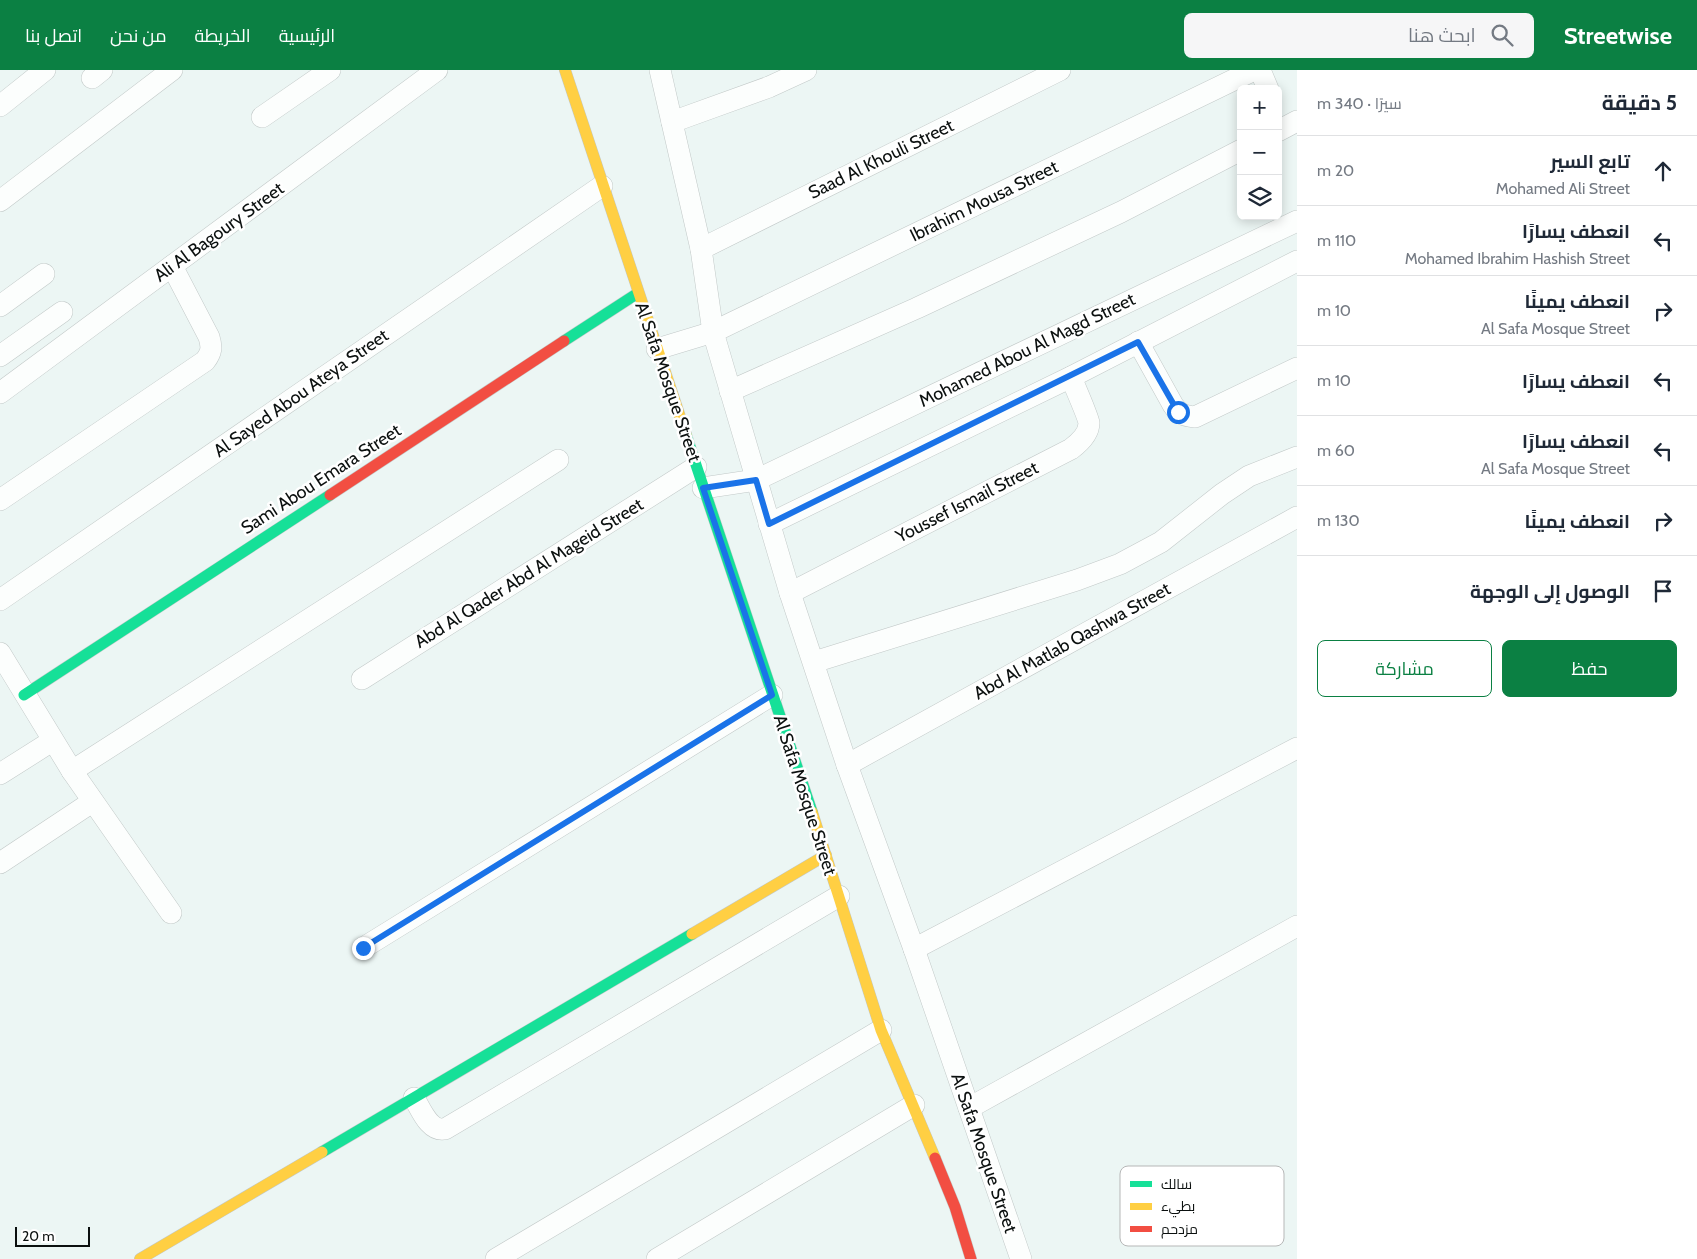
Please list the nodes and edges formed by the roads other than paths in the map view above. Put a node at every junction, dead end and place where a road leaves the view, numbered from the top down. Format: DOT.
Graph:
graph roads {
  1 [pos="45,70"];
  2 [pos="172,70"];
  3 [pos="330,70"];
  4 [pos="437,70"];
  5 [pos="565,70"];
  6 [pos="660,70"];
  7 [pos="806,70"];
  8 [pos="1060,70"];
  9 [pos="1254,70"];
  10 [pos="1260,70"];
  11 [pos="1266,85"];
  12 [pos="0,106"];
  13 [pos="262,117"];
  14 [pos="672,122"];
  15 [pos="1237,152"];
  16 [pos="602,186"];
  17 [pos="0,201"];
  18 [pos="1297,221"];
  19 [pos="701,249"];
  20 [pos="1297,261"];
  21 [pos="172,266"];
  22 [pos="44,274"];
  23 [pos="638,293"];
  24 [pos="0,306"];
  25 [pos="62,312"];
  26 [pos="714,332"];
  27 [pos="1138,342"];
  28 [pos="657,349"];
  29 [pos="0,356"];
  30 [pos="1297,368"];
  31 [pos="1071,377"];
  32 [pos="730,391"];
  33 [pos="0,393"];
  34 [pos="1297,457"];
  35 [pos="558,460"];
  36 [pos="696,467"];
  37 [pos="756,480"];
  38 [pos="703,488"];
  39 [pos="0,500"];
  40 [pos="1297,517"];
  41 [pos="769,524"];
  42 [pos="790,593"];
  43 [pos="0,600"];
  44 [pos="0,653"];
  45 [pos="814,662"];
  46 [pos="362,679"];
  47 [pos="24,695"];
  48 [pos="772,695"];
  49 [pos="52,741"];
  50 [pos="1297,748"];
  51 [pos="847,765"];
  52 [pos="72,771"];
  53 [pos="0,774"];
  54 [pos="92,802"];
  55 [pos="826,855"];
  56 [pos="0,863"];
  57 [pos="839,896"];
  58 [pos="171,913"];
  59 [pos="1297,926"];
  60 [pos="363,948"];
  61 [pos="914,949"];
  62 [pos="881,1030"];
  63 [pos="414,1098"];
  64 [pos="914,1105"];
  65 [pos="969,1108"];
  66 [pos="140,1259"];
  67 [pos="496,1259"];
  68 [pos="657,1259"];
  69 [pos="971,1259"];
  70 [pos="1021,1259"];
  1 -- 12 [label="street"];
  2 -- 17 [label="street"];
  3 -- 13 [label="street"];
  4 -- 21 [label="street, Ali Al Bagoury Street"];
  5 -- 16 [label="street, Al Safa Mosque Street"];
  6 -- 14 [label="street, Al Safa Mosque Street"];
  7 -- 14 [label="street"];
  8 -- 19 [label="street, Saad Al Khouli Street"];
  9 -- 26 [label="street, Ibrahim Mousa Street"];
  10 -- 11 [label="street"];
  14 -- 19 [label="street, Al Safa Mosque Street"];
  15 -- 32 [label="street"];
  16 -- 23 [label="street, Al Safa Mosque Street"];
  16 -- 43 [label="street, Al Sayed Abou Ateya Street"];
  18 -- 37 [label="street, Mohamed Abou Al Magd Street"];
  19 -- 26 [label="street, Al Safa Mosque Street"];
  20 -- 27 [label="street"];
  21 -- 33 [label="street, Ali Al Bagoury Street"];
  21 -- 39 [label="street"];
  22 -- 24 [label="street"];
  23 -- 28 [label="street, Al Safa Mosque Street"];
  23 -- 47 [label="street, Sami Abou Emara Street"];
  25 -- 29 [label="street"];
  26 -- 28 [label="street, Ibrahim Mousa Street"];
  26 -- 32 [label="street, Al Safa Mosque Street"];
  27 -- 30 [label="street"];
  27 -- 31 [label="street"];
  28 -- 36 [label="street, Al Safa Mosque Street"];
  31 -- 41 [label="street"];
  31 -- 42 [label="street, Youssef Ismail Street"];
  32 -- 37 [label="street, Al Safa Mosque Street"];
  34 -- 45 [label="street"];
  35 -- 52 [label="street"];
  36 -- 38 [label="street, Al Safa Mosque Street"];
  36 -- 46 [label="street, Abd Al Qader Abd Al Mageid Street"];
  37 -- 38 [label="street, Mohamed Abou Al Magd Street"];
  37 -- 41 [label="street, Al Safa Mosque Street"];
  38 -- 48 [label="street, Al Safa Mosque Street"];
  40 -- 51 [label="street, Abd Al Matlab Qashwa Street"];
  41 -- 42 [label="street, Al Safa Mosque Street"];
  42 -- 45 [label="street, Al Safa Mosque Street"];
  44 -- 47 [label="street"];
  45 -- 51 [label="street, Al Safa Mosque Street"];
  47 -- 49 [label="street"];
  48 -- 55 [label="street, Al Safa Mosque Street"];
  48 -- 60 [label="street"];
  49 -- 52 [label="street"];
  49 -- 53 [label="street"];
  50 -- 61 [label="street"];
  51 -- 61 [label="street, Al Safa Mosque Street"];
  52 -- 54 [label="street"];
  54 -- 56 [label="street"];
  54 -- 58 [label="street"];
  55 -- 57 [label="street, Al Safa Mosque Street"];
  55 -- 63 [label="street"];
  57 -- 62 [label="street, Al Safa Mosque Street"];
  57 -- 63 [label="street"];
  59 -- 65 [label="street"];
  61 -- 65 [label="street, Al Safa Mosque Street"];
  62 -- 64 [label="street, Al Safa Mosque Street"];
  62 -- 67 [label="street"];
  63 -- 66 [label="street"];
  64 -- 68 [label="street"];
  64 -- 69 [label="street, Al Safa Mosque Street"];
  65 -- 70 [label="street, Al Safa Mosque Street"];
}
